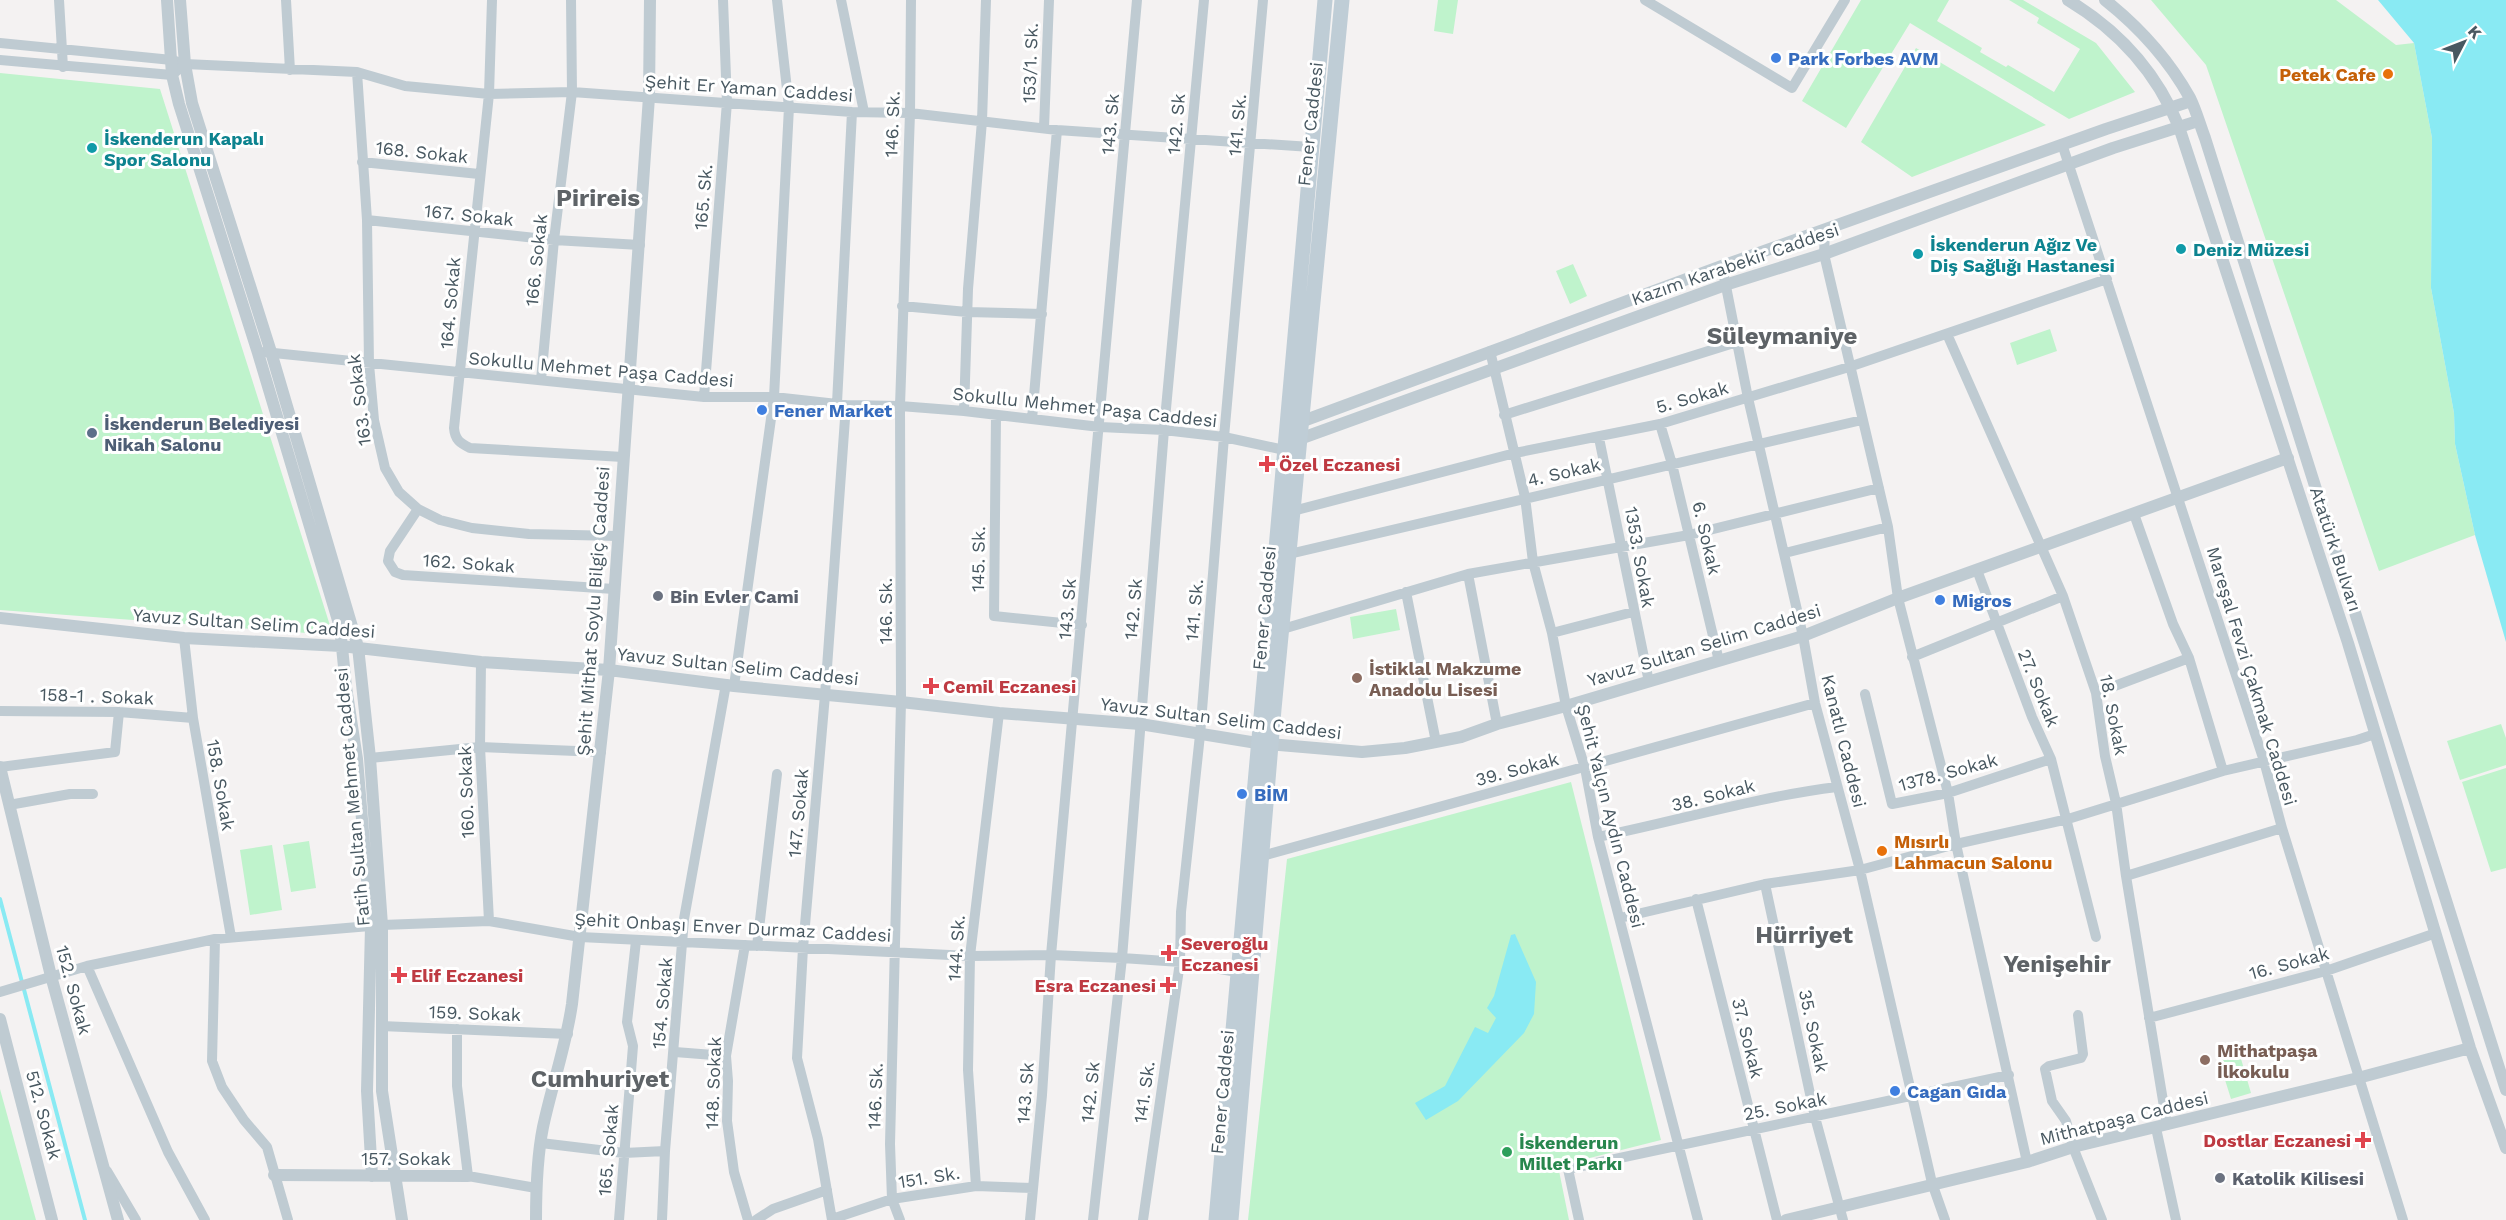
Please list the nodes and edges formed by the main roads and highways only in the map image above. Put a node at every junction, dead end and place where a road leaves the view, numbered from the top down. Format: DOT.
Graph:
graph roads {
  1 [pos="1325,0"];
  2 [pos="1342,0"];
  3 [pos="1291,443"];
  4 [pos="1285,513"];
  5 [pos="1264,744"];
  6 [pos="1216,1220"];
  7 [pos="1231,1220"];
  1 -- 3 [label="main road, Fener Caddesi"];
  2 -- 3 [label="main road, Fener Caddesi"];
  3 -- 4 [label="main road, Fener Caddesi"];
  4 -- 5 [label="main road, Fener Caddesi"];
  4 -- 5 [label="main road, Fener Caddesi"];
  5 -- 6 [label="main road, Fener Caddesi"];
  5 -- 7 [label="main road, Fener Caddesi"];
}
